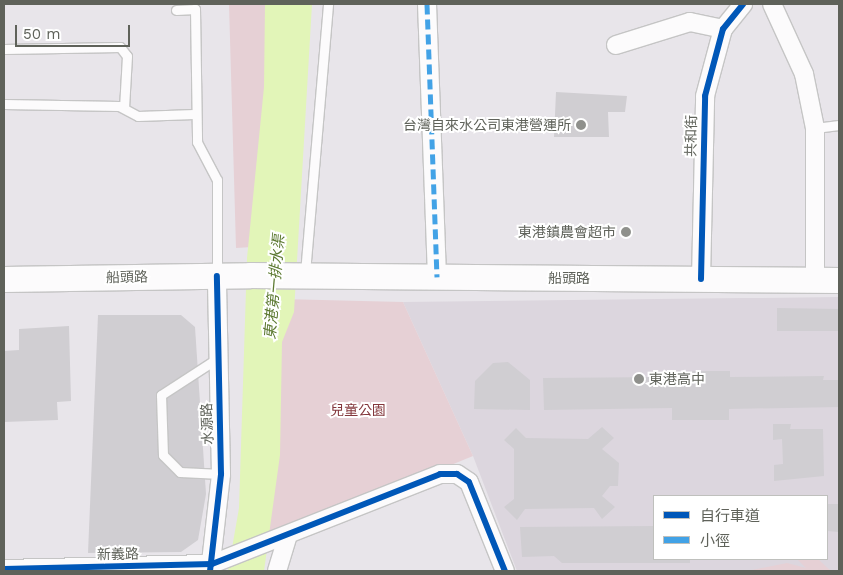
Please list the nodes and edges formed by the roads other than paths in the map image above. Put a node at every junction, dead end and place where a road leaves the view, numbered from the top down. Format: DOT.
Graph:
graph roads {
  1 [pos="328,4"];
  2 [pos="427,4"];
  3 [pos="743,4"];
  4 [pos="772,4"];
  5 [pos="176,10"];
  6 [pos="724,29"];
  7 [pos="616,46"];
  8 [pos="4,49"];
  9 [pos="4,104"];
  10 [pos="124,108"];
  11 [pos="194,114"];
  12 [pos="839,125"];
  13 [pos="815,128"];
  14 [pos="217,276"];
  15 [pos="314,276"];
  16 [pos="437,277"];
  17 [pos="4,279"];
  18 [pos="701,279"];
  19 [pos="827,280"];
  20 [pos="218,358"];
  21 [pos="221,474"];
  22 [pos="280,541"];
  23 [pos="211,568"];
  24 [pos="4,569"];
  25 [pos="277,571"];
  26 [pos="505,571"];
  1 -- 15 [label="lane"];
  2 -- 16 [label="street"];
  3 -- 6 [label="street, 共和街"];
  4 -- 13 [label="street"];
  5 -- 11 [label="lane"];
  6 -- 7 [label="street"];
  6 -- 18 [label="street, 共和街"];
  8 -- 10 [label="lane"];
  9 -- 10 [label="lane"];
  10 -- 11 [label="lane"];
  11 -- 14 [label="lane"];
  12 -- 13 [label="lane"];
  13 -- 19 [label="street"];
  14 -- 15 [label="main road, 船頭路"];
  14 -- 17 [label="main road, 船頭路"];
  14 -- 20 [label="street, 水源路"];
  15 -- 16 [label="main road, 船頭路"];
  16 -- 18 [label="main road, 船頭路"];
  18 -- 19 [label="main road, 船頭路"];
  20 -- 21 [label="street, 水源路"];
  20 -- 21 [label="lane"];
  21 -- 23 [label="street, 水源路"];
  22 -- 23 [label="street, 新義路"];
  22 -- 25 [label="street"];
  22 -- 26 [label="street"];
  23 -- 24 [label="street, 新義路"];
}
